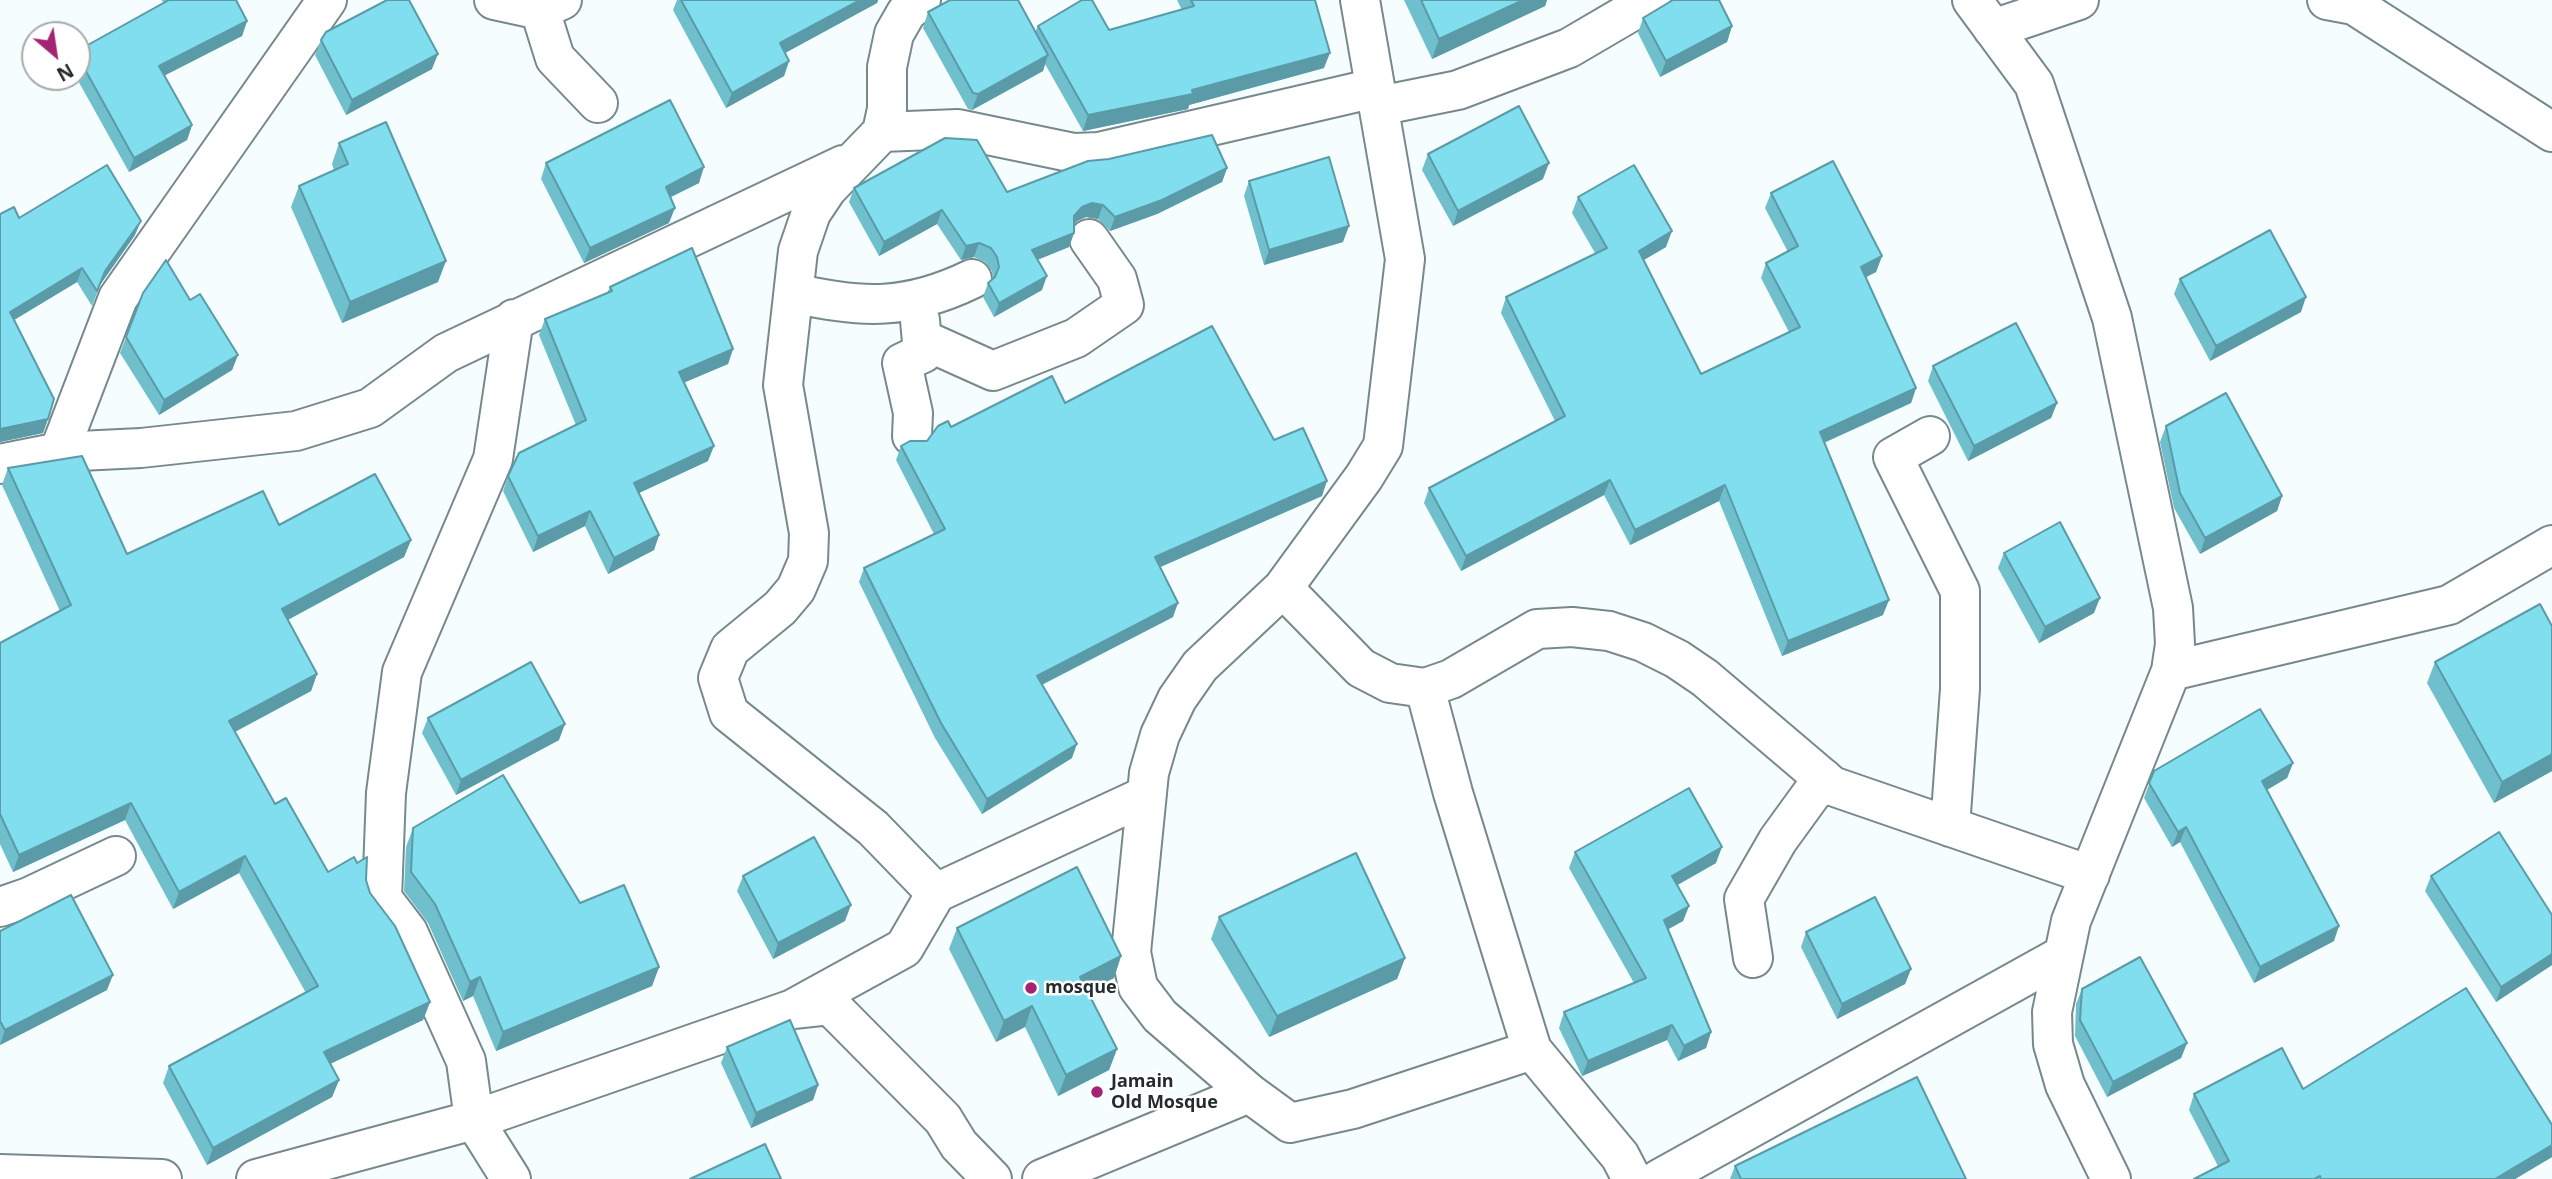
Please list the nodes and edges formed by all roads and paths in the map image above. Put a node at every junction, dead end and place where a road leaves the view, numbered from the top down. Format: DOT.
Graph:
graph roads {
  1 [pos="327,0"];
  2 [pos="494,0"];
  3 [pos="920,0"];
  4 [pos="1360,0"];
  5 [pos="1651,0"];
  6 [pos="2078,0"];
  7 [pos="2327,0"];
  8 [pos="552,5"];
  9 [pos="1982,14"];
  10 [pos="1377,97"];
  11 [pos="598,103"];
  12 [pos="2552,132"];
  13 [pos="871,144"];
  14 [pos="1089,239"];
  15 [pos="972,279"];
  16 [pos="794,293"];
  17 [pos="915,300"];
  18 [pos="514,319"];
  19 [pos="924,340"];
  20 [pos="912,436"];
  21 [pos="1930,436"];
  22 [pos="59,452"];
  23 [pos="0,464"];
  24 [pos="2552,545"];
  25 [pos="1283,588"];
  26 [pos="2171,671"];
  27 [pos="1425,688"];
  28 [pos="1823,779"];
  29 [pos="1145,796"];
  30 [pos="1950,827"];
  31 [pos="116,856"];
  32 [pos="2090,876"];
  33 [pos="936,893"];
  34 [pos="0,906"];
  35 [pos="2063,955"];
  36 [pos="1753,958"];
  37 [pos="793,1009"];
  38 [pos="1532,1050"];
  39 [pos="1249,1093"];
  40 [pos="474,1120"];
  41 [pos="0,1174"];
  42 [pos="162,1179"];
  43 [pos="256,1179"];
  44 [pos="511,1179"];
  45 [pos="992,1179"];
  46 [pos="1042,1179"];
  47 [pos="1632,1179"];
  48 [pos="1659,1179"];
  49 [pos="2111,1179"];
  1 -- 22 [label="street"];
  2 -- 8 [label="street"];
  3 -- 13 [label="street"];
  4 -- 10 [label="street"];
  5 -- 10 [label="street"];
  6 -- 9 [label="street"];
  7 -- 12 [label="street"];
  8 -- 11 [label="street"];
  9 -- 26 [label="street"];
  10 -- 13 [label="street"];
  10 -- 25 [label="street"];
  13 -- 16 [label="street"];
  13 -- 18 [label="street"];
  14 -- 19 [label="street"];
  15 -- 17 [label="street"];
  16 -- 17 [label="street"];
  16 -- 33 [label="street"];
  17 -- 19 [label="street"];
  18 -- 22 [label="street"];
  18 -- 40 [label="street"];
  19 -- 20 [label="street"];
  21 -- 30 [label="street"];
  22 -- 23 [label="street"];
  24 -- 26 [label="street"];
  25 -- 27 [label="street"];
  25 -- 29 [label="street"];
  26 -- 32 [label="street"];
  27 -- 28 [label="street"];
  27 -- 38 [label="street"];
  28 -- 30 [label="street"];
  28 -- 36 [label="street"];
  29 -- 33 [label="street"];
  29 -- 39 [label="street"];
  30 -- 32 [label="street"];
  31 -- 34 [label="street"];
  32 -- 35 [label="street"];
  33 -- 37 [label="street"];
  35 -- 48 [label="street"];
  35 -- 49 [label="street"];
  37 -- 40 [label="street"];
  37 -- 45 [label="street"];
  38 -- 39 [label="street"];
  38 -- 47 [label="street"];
  39 -- 46 [label="street"];
  40 -- 43 [label="street"];
  40 -- 44 [label="street"];
  41 -- 42 [label="street"];
}
